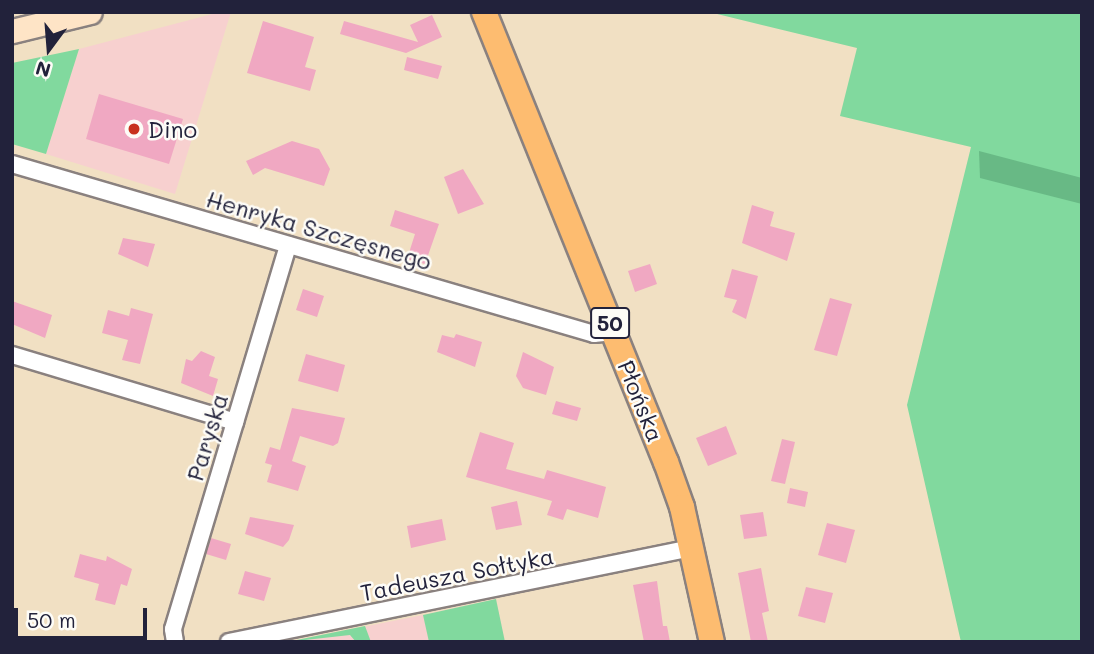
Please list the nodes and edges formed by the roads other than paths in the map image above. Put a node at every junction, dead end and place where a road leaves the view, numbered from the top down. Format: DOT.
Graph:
graph roads {
  1 [pos="90,12"];
  2 [pos="484,12"];
  3 [pos="12,31"];
  4 [pos="12,164"];
  5 [pos="288,245"];
  6 [pos="614,331"];
  7 [pos="12,355"];
  8 [pos="235,422"];
  9 [pos="692,548"];
  10 [pos="175,642"];
  11 [pos="229,642"];
  12 [pos="712,642"];
  1 -- 3 [label="main road"];
  2 -- 6 [label="main road, Płońska / 50"];
  4 -- 5 [label="street, Henryka Szczęsnego"];
  5 -- 6 [label="street, Henryka Szczęsnego"];
  5 -- 8 [label="street, Paryska"];
  6 -- 9 [label="main road, Płońska / 50"];
  7 -- 8 [label="street"];
  8 -- 10 [label="street, Paryska"];
  9 -- 11 [label="street, Tadeusza Sołtyka"];
  9 -- 12 [label="main road, Płońska / 50"];
}
